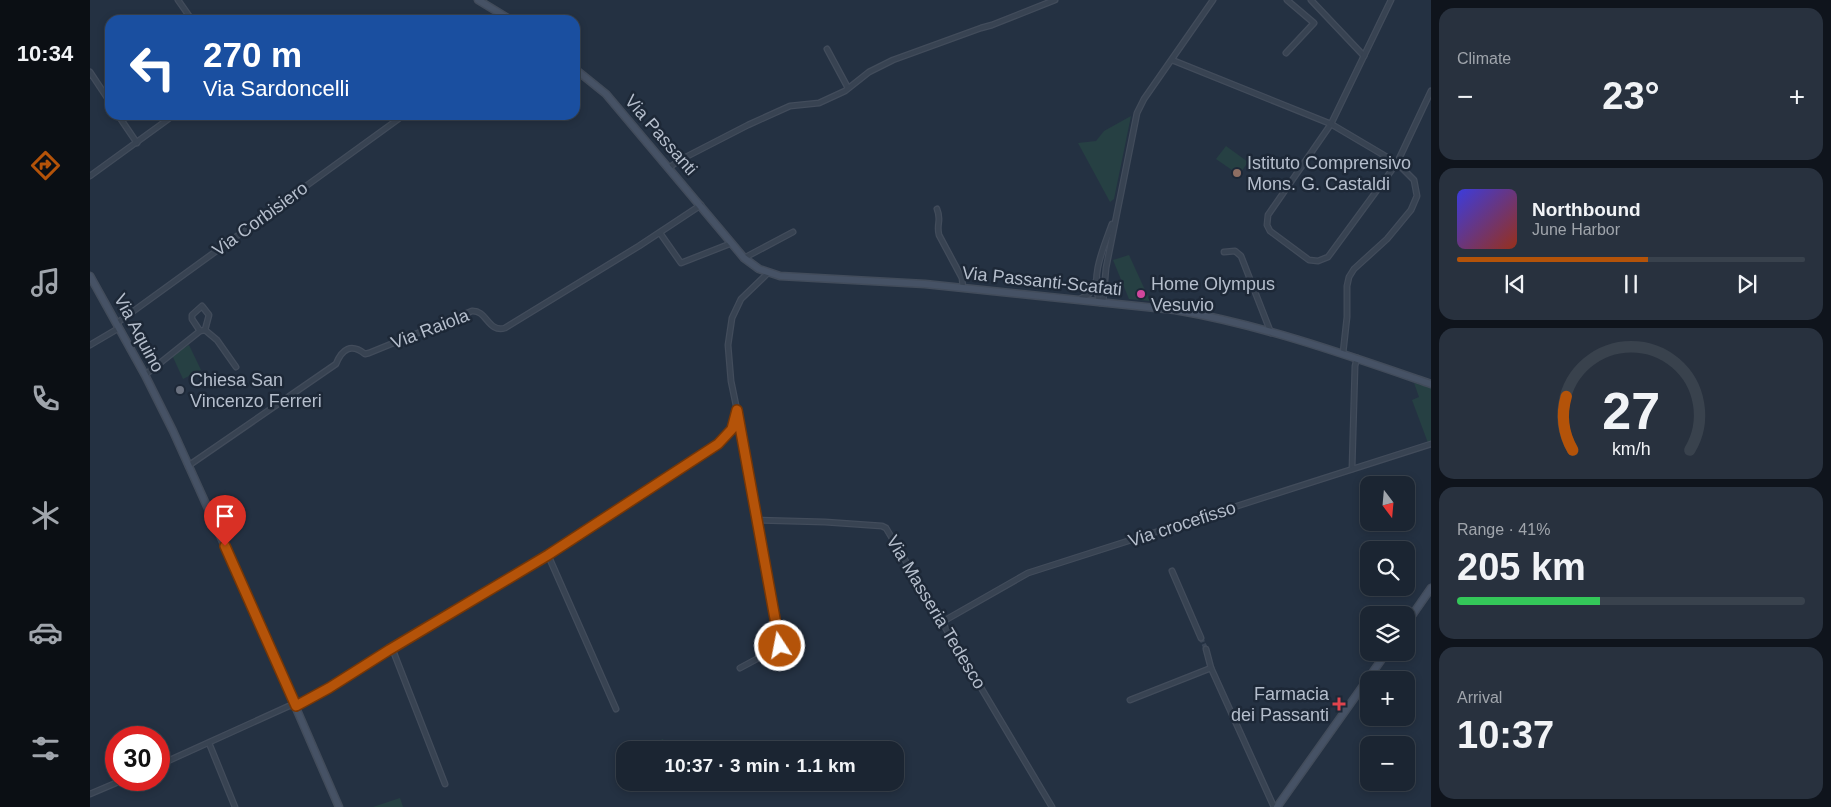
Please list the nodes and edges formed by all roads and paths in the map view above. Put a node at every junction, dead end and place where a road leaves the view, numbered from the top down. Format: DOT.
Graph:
graph roads {
  1 [pos="178,0"];
  2 [pos="478,0"];
  3 [pos="1055,0"];
  4 [pos="1213,0"];
  5 [pos="1288,0"];
  6 [pos="1311,0"];
  7 [pos="1391,0"];
  8 [pos="188,15"];
  9 [pos="503,15"];
  10 [pos="827,49"];
  11 [pos="1286,53"];
  12 [pos="1364,56"];
  13 [pos="1172,60"];
  14 [pos="90,72"];
  15 [pos="580,73"];
  16 [pos="848,88"];
  17 [pos="1431,91"];
  18 [pos="105,94"];
  19 [pos="121,120"];
  20 [pos="167,120"];
  21 [pos="397,120"];
  22 [pos="1331,124"];
  23 [pos="137,143"];
  24 [pos="1397,163"];
  25 [pos="670,167"];
  26 [pos="90,176"];
  27 [pos="701,205"];
  28 [pos="937,208"];
  29 [pos="1114,218"];
  30 [pos="719,227"];
  31 [pos="794,232"];
  32 [pos="660,233"];
  33 [pos="732,243"];
  34 [pos="1224,252"];
  35 [pos="744,258"];
  36 [pos="768,273"];
  37 [pos="90,276"];
  38 [pos="1097,278"];
  39 [pos="963,288"];
  40 [pos="1076,300"];
  41 [pos="1102,303"];
  42 [pos="118,325"];
  43 [pos="203,330"];
  44 [pos="1271,333"];
  45 [pos="90,344"];
  46 [pos="1343,353"];
  47 [pos="1357,358"];
  48 [pos="236,367"];
  49 [pos="144,375"];
  50 [pos="1431,384"];
  51 [pos="737,410"];
  52 [pos="1431,444"];
  53 [pos="188,466"];
  54 [pos="1352,469"];
  55 [pos="757,520"];
  56 [pos="548,555"];
  57 [pos="1172,571"];
  58 [pos="1431,588"];
  59 [pos="1415,611"];
  60 [pos="942,622"];
  61 [pos="1201,638"];
  62 [pos="392,648"];
  63 [pos="1206,649"];
  64 [pos="1380,661"];
  65 [pos="740,668"];
  66 [pos="1211,668"];
  67 [pos="1130,700"];
  68 [pos="296,706"];
  69 [pos="616,709"];
  70 [pos="209,743"];
  71 [pos="170,760"];
  72 [pos="445,784"];
  73 [pos="105,788"];
  74 [pos="90,794"];
  75 [pos="235,807"];
  76 [pos="339,807"];
  77 [pos="1052,807"];
  78 [pos="1275,807"];
  1 -- 8 [label="street"];
  2 -- 9 [label="street"];
  3 -- 16 [label="street"];
  4 -- 13 [label="street"];
  5 -- 11 [label="street"];
  6 -- 12 [label="street"];
  7 -- 12 [label="street"];
  10 -- 16 [label="street"];
  12 -- 22 [label="street"];
  13 -- 22 [label="street"];
  13 -- 29 [label="street"];
  14 -- 18 [label="street"];
  15 -- 25 [label="street, Via Passanti"];
  16 -- 25 [label="street"];
  17 -- 24 [label="street"];
  19 -- 23 [label="street"];
  20 -- 23 [label="street"];
  21 -- 42 [label="street, Via Corbisiero"];
  22 -- 24 [label="street"];
  22 -- 24 [label="street"];
  23 -- 26 [label="street"];
  24 -- 46 [label="street"];
  25 -- 27 [label="street, Via Passanti"];
  27 -- 30 [label="street, Via Passanti"];
  27 -- 32 [label="street, Via Raiola"];
  28 -- 39 [label="street"];
  29 -- 38 [label="street"];
  29 -- 41 [label="street"];
  30 -- 33 [label="street, Via Passanti-Scafati"];
  31 -- 35 [label="street"];
  32 -- 33 [label="street"];
  32 -- 53 [label="street, Via Raiola"];
  33 -- 35 [label="street, Via Passanti-Scafati"];
  34 -- 44 [label="street"];
  35 -- 36 [label="street, Via Passanti-Scafati"];
  36 -- 39 [label="street, Via Passanti-Scafati"];
  36 -- 51 [label="street"];
  37 -- 42 [label="street, Via Aquino"];
  38 -- 40 [label="street"];
  38 -- 41 [label="street"];
  39 -- 40 [label="street, Via Passanti-Scafati"];
  40 -- 41 [label="street, Via Passanti-Scafati"];
  41 -- 44 [label="street, Via Passanti-Scafati"];
  42 -- 45 [label="street, Via Corbisiero"];
  42 -- 49 [label="street, Via Aquino"];
  43 -- 43 [label="street"];
  43 -- 48 [label="street"];
  43 -- 49 [label="street"];
  44 -- 46 [label="street, Via Passanti-Scafati"];
  46 -- 47 [label="street, Via Passanti-Scafati"];
  47 -- 50 [label="street, Via Passanti-Scafati"];
  47 -- 54 [label="street"];
  49 -- 53 [label="street, Via Aquino"];
  51 -- 55 [label="street"];
  51 -- 56 [label="street"];
  52 -- 54 [label="street, Via crocefisso"];
  53 -- 68 [label="street, Via Aquino"];
  54 -- 60 [label="street, Via crocefisso"];
  55 -- 60 [label="street, Via Masseria Tedesco"];
  55 -- 65 [label="street"];
  56 -- 62 [label="street"];
  56 -- 69 [label="street"];
  57 -- 61 [label="street"];
  58 -- 59 [label="street"];
  60 -- 77 [label="street, Via Masseria Tedesco"];
  62 -- 68 [label="street"];
  62 -- 72 [label="street"];
  63 -- 66 [label="street"];
  64 -- 78 [label="street"];
  66 -- 67 [label="street"];
  66 -- 78 [label="street"];
  68 -- 70 [label="street"];
  68 -- 76 [label="street, Via Aquino"];
  70 -- 71 [label="street"];
  70 -- 75 [label="street"];
  73 -- 74 [label="street"];
}
